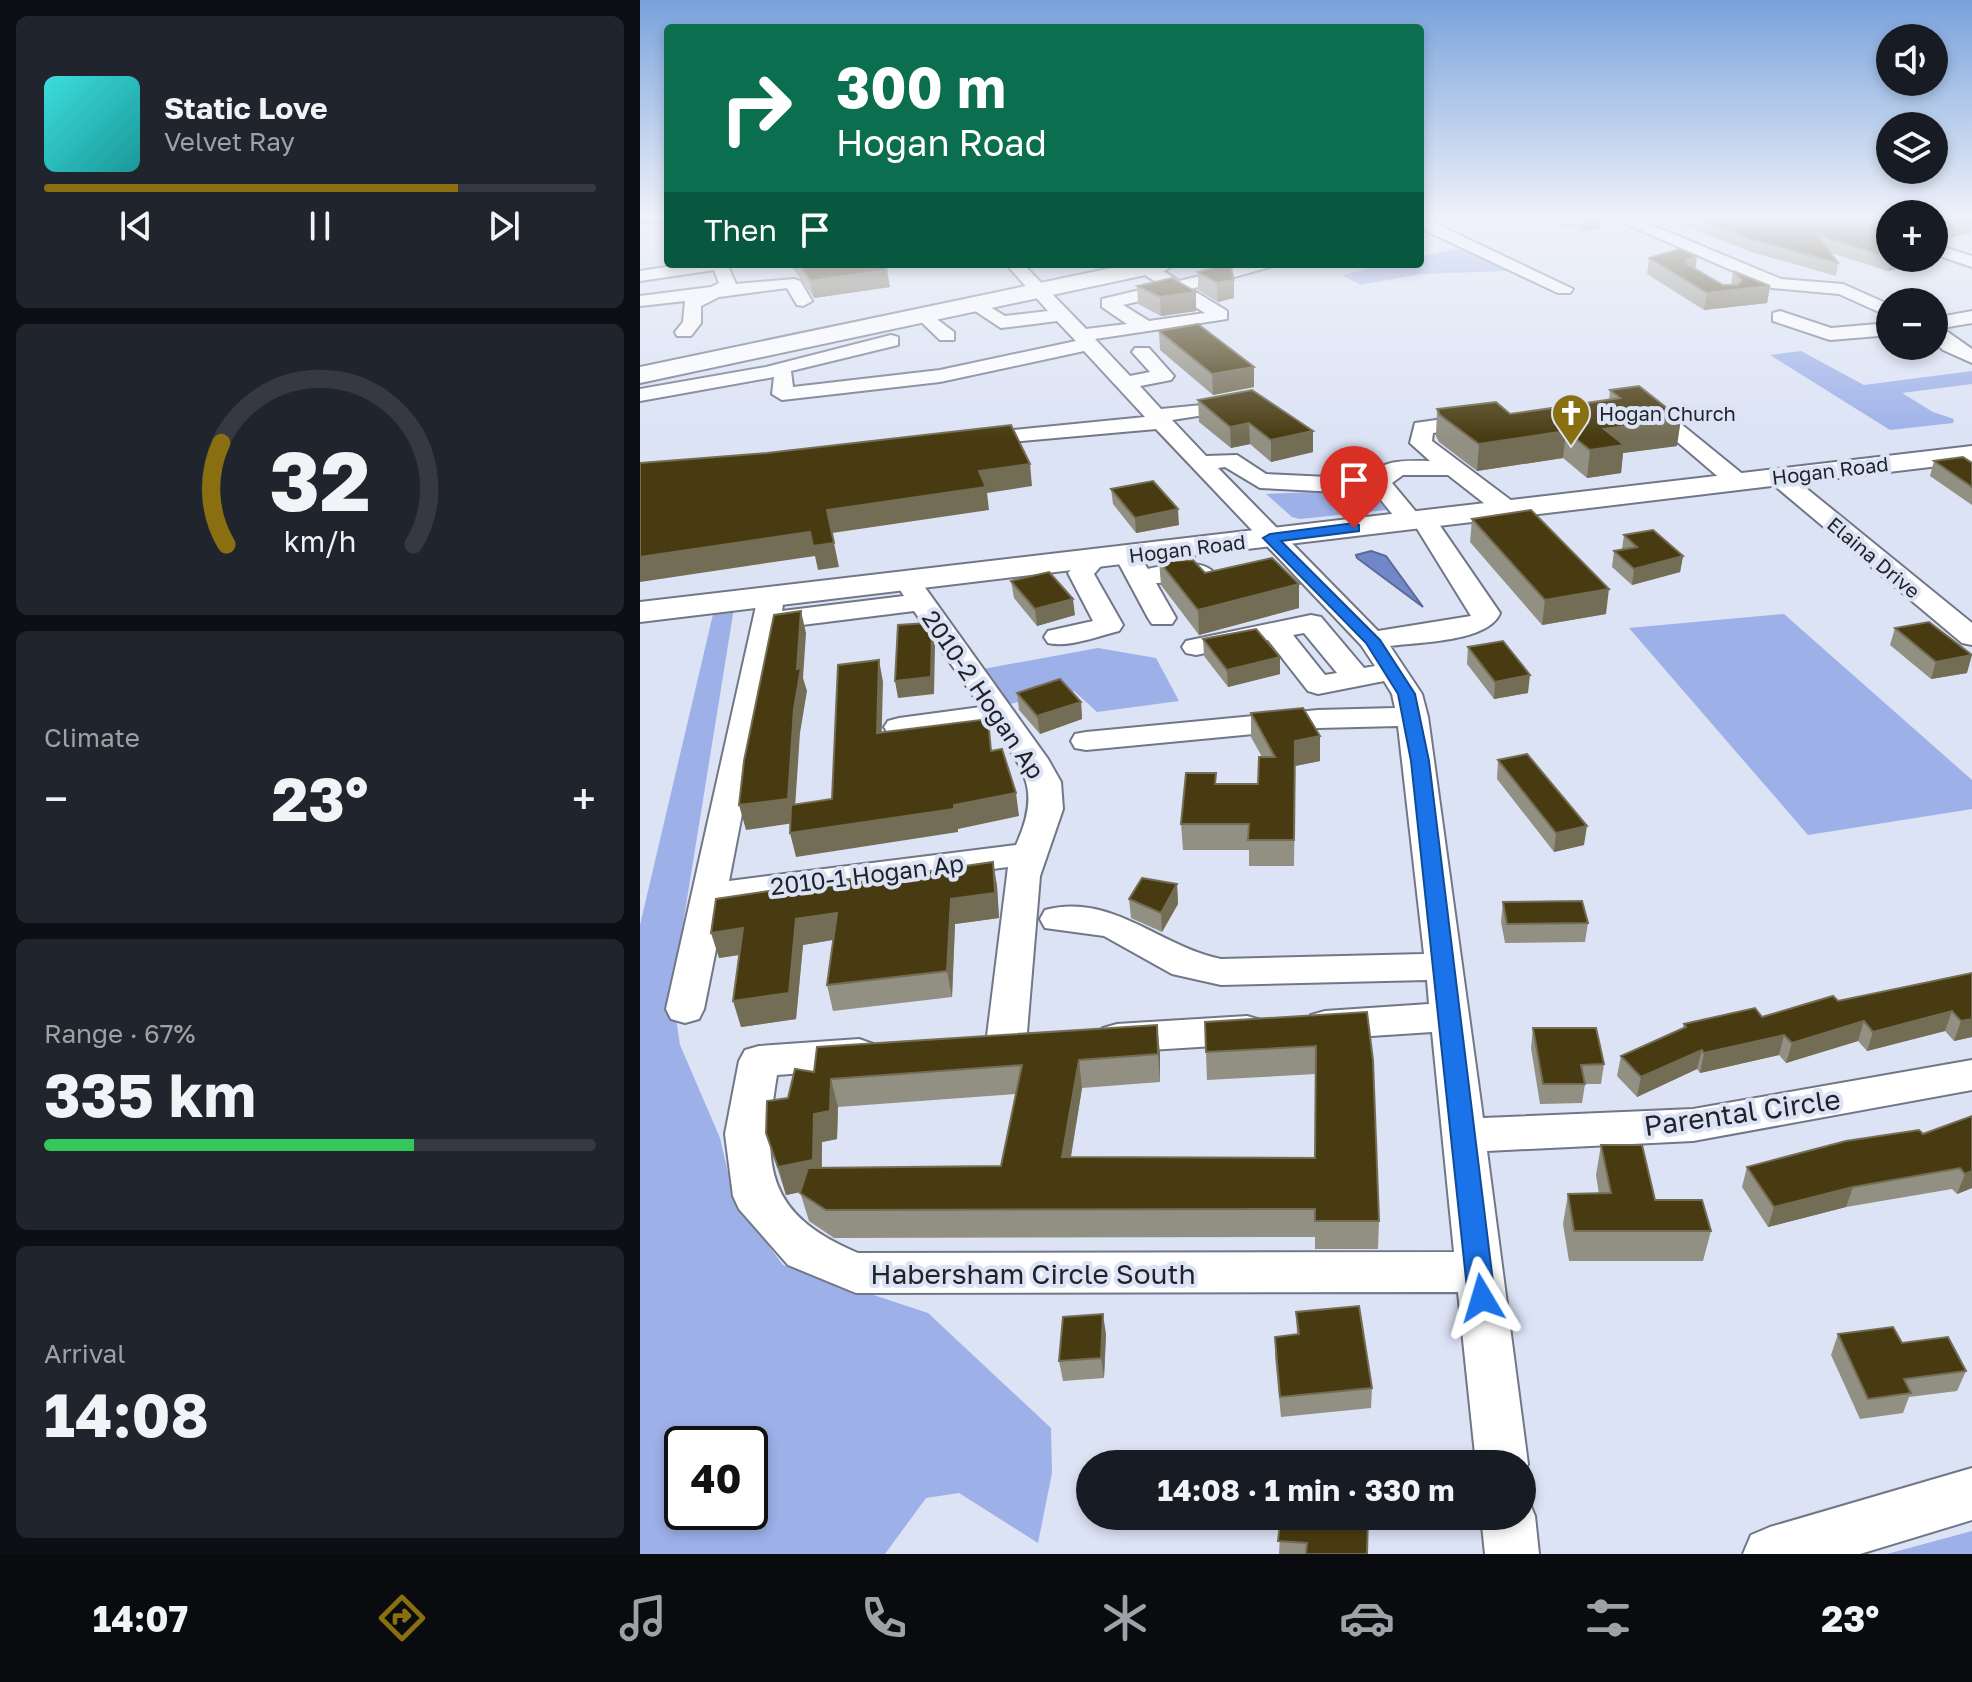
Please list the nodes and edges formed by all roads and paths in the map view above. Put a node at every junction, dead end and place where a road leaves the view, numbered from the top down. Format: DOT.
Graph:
graph roads {
  1 [pos="716,292"];
  2 [pos="720,292"];
  3 [pos="798,292"];
  4 [pos="941,292"];
  5 [pos="998,292"];
  6 [pos="1039,292"];
  7 [pos="1128,292"];
  8 [pos="1189,292"];
  9 [pos="1850,292"];
  10 [pos="803,301"];
  11 [pos="975,303"];
  12 [pos="1876,305"];
  13 [pos="922,313"];
  14 [pos="1876,315"];
  15 [pos="1780,317"];
  16 [pos="1972,317"];
  17 [pos="1823,321"];
  18 [pos="1948,321"];
  19 [pos="869,324"];
  20 [pos="1147,328"];
  21 [pos="1876,330"];
  22 [pos="1076,331"];
  23 [pos="686,335"];
  24 [pos="947,336"];
  25 [pos="891,341"];
  26 [pos="1948,344"];
  27 [pos="1142,352"];
  28 [pos="640,355"];
  29 [pos="1972,357"];
  30 [pos="640,368"];
  31 [pos="778,370"];
  32 [pos="640,375"];
  33 [pos="1164,376"];
  34 [pos="924,379"];
  35 [pos="1124,383"];
  36 [pos="1185,394"];
  37 [pos="640,395"];
  38 [pos="1625,403"];
  39 [pos="1236,405"];
  40 [pos="1505,417"];
  41 [pos="1158,419"];
  42 [pos="953,443"];
  43 [pos="1972,454"];
  44 [pos="1200,464"];
  45 [pos="1453,468"];
  46 [pos="1777,476"];
  47 [pos="1737,481"];
  48 [pos="1382,487"];
  49 [pos="1507,509"];
  50 [pos="1417,520"];
  51 [pos="1270,553"];
  52 [pos="1093,560"];
  53 [pos="1134,567"];
  54 [pos="1223,575"];
  55 [pos="914,591"];
  56 [pos="768,609"];
  57 [pos="640,612"];
  58 [pos="1162,618"];
  59 [pos="1363,631"];
  60 [pos="1321,635"];
  61 [pos="1058,637"];
  62 [pos="1972,637"];
  63 [pos="1282,639"];
  64 [pos="1196,647"];
  65 [pos="1394,671"];
  66 [pos="1357,678"];
  67 [pos="999,714"];
  68 [pos="1413,717"];
  69 [pos="899,727"];
  70 [pos="1086,741"];
  71 [pos="1027,854"];
  72 [pos="708,895"];
  73 [pos="1058,919"];
  74 [pos="1443,967"];
  75 [pos="685,1009"];
  76 [pos="1449,1017"];
  77 [pos="897,1051"];
  78 [pos="1972,1075"];
  79 [pos="1462,1136"];
  80 [pos="1478,1272"];
  81 [pos="1500,1450"];
  82 [pos="1972,1494"];
  83 [pos="1509,1530"];
  84 [pos="1512,1554"];
  85 [pos="1770,1554"];
  1 -- 2 [label="street"];
  1 -- 23 [label="street"];
  1 -- 23 [label="street"];
  3 -- 10 [label="street"];
  4 -- 23 [label="highway"];
  5 -- 11 [label="highway"];
  6 -- 22 [label="street"];
  7 -- 20 [label="street"];
  8 -- 20 [label="street"];
  9 -- 12 [label="street"];
  11 -- 13 [label="highway"];
  11 -- 22 [label="street"];
  13 -- 19 [label="highway"];
  13 -- 24 [label="street"];
  14 -- 17 [label="street"];
  15 -- 21 [label="street"];
  16 -- 18 [label="street"];
  19 -- 23 [label="highway"];
  19 -- 25 [label="street"];
  19 -- 30 [label="highway"];
  20 -- 22 [label="street"];
  22 -- 34 [label="street"];
  22 -- 35 [label="street"];
  23 -- 28 [label="highway"];
  23 -- 31 [label="street"];
  23 -- 32 [label="highway"];
  23 -- 37 [label="street"];
  25 -- 31 [label="street"];
  25 -- 34 [label="street"];
  26 -- 29 [label="street"];
  27 -- 33 [label="street"];
  31 -- 34 [label="street"];
  33 -- 35 [label="street"];
  33 -- 36 [label="street"];
  35 -- 41 [label="street"];
  38 -- 47 [label="street"];
  39 -- 41 [label="street"];
  40 -- 45 [label="street"];
  41 -- 42 [label="street"];
  41 -- 44 [label="street"];
  43 -- 46 [label="main road, Hogan Road"];
  44 -- 48 [label="street"];
  44 -- 51 [label="street"];
  45 -- 48 [label="street"];
  45 -- 49 [label="street"];
  46 -- 47 [label="main road, Hogan Road"];
  46 -- 62 [label="street, Elaina Drive"];
  47 -- 49 [label="main road, Hogan Road"];
  48 -- 50 [label="street"];
  49 -- 50 [label="main road, Hogan Road"];
  50 -- 51 [label="main road, Hogan Road"];
  50 -- 59 [label="street"];
  51 -- 53 [label="main road, Hogan Road"];
  51 -- 59 [label="street"];
  52 -- 53 [label="main road, Hogan Road"];
  52 -- 55 [label="main road, Hogan Road"];
  52 -- 61 [label="street"];
  53 -- 54 [label="street"];
  53 -- 58 [label="street"];
  55 -- 56 [label="main road, Hogan Road"];
  55 -- 67 [label="street, 2010-2 Hogan Ap"];
  56 -- 57 [label="main road, Hogan Road"];
  56 -- 72 [label="street"];
  59 -- 60 [label="street"];
  59 -- 65 [label="street"];
  60 -- 63 [label="street"];
  60 -- 66 [label="street"];
  63 -- 64 [label="street"];
  63 -- 66 [label="street"];
  65 -- 66 [label="street"];
  65 -- 68 [label="street"];
  67 -- 69 [label="street"];
  67 -- 71 [label="street, 2010-2 Hogan Ap"];
  68 -- 70 [label="street"];
  68 -- 74 [label="street"];
  71 -- 72 [label="street, 2010-1 Hogan Ap"];
  71 -- 76 [label="street, 2010-2 Hogan Ap"];
  72 -- 75 [label="street"];
  73 -- 74 [label="street"];
  74 -- 76 [label="street"];
  76 -- 79 [label="street"];
  77 -- 80 [label="street, Habersham Circle South"];
  78 -- 79 [label="street, Parental Circle"];
  79 -- 80 [label="street"];
  80 -- 81 [label="street"];
  82 -- 85 [label="street"];
  83 -- 84 [label="street"];
}
